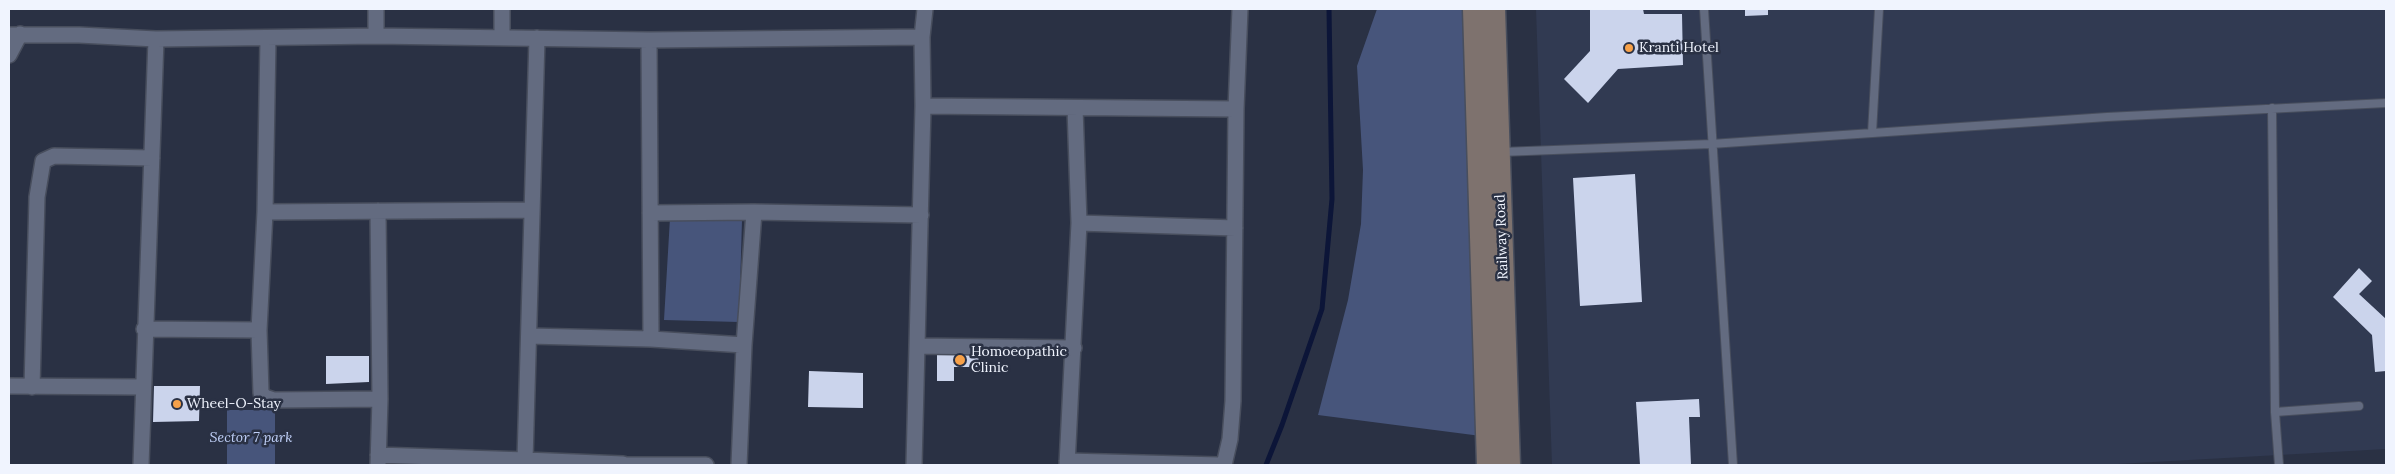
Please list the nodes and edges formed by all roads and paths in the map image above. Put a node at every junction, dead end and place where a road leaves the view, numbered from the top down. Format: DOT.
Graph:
graph roads {
  1 [pos="376,9"];
  2 [pos="502,9"];
  3 [pos="925,9"];
  4 [pos="1240,9"];
  5 [pos="1474,9"];
  6 [pos="1494,9"];
  7 [pos="1704,9"];
  8 [pos="1879,9"];
  9 [pos="15,35"];
  10 [pos="376,36"];
  11 [pos="502,36"];
  12 [pos="922,37"];
  13 [pos="537,38"];
  14 [pos="156,39"];
  15 [pos="268,39"];
  16 [pos="649,40"];
  17 [pos="9,55"];
  18 [pos="2386,103"];
  19 [pos="924,106"];
  20 [pos="1075,108"];
  21 [pos="2272,108"];
  22 [pos="1236,109"];
  23 [pos="1872,133"];
  24 [pos="1711,144"];
  25 [pos="1499,152"];
  26 [pos="152,158"];
  27 [pos="532,210"];
  28 [pos="378,211"];
  29 [pos="264,212"];
  30 [pos="754,212"];
  31 [pos="650,213"];
  32 [pos="921,214"];
  33 [pos="1078,223"];
  34 [pos="1235,228"];
  35 [pos="144,328"];
  36 [pos="259,330"];
  37 [pos="529,336"];
  38 [pos="651,339"];
  39 [pos="744,345"];
  40 [pos="918,346"];
  41 [pos="1074,348"];
  42 [pos="1495,369"];
  43 [pos="9,386"];
  44 [pos="32,387"];
  45 [pos="142,387"];
  46 [pos="380,399"];
  47 [pos="2359,406"];
  48 [pos="2275,412"];
  49 [pos="378,460"];
  50 [pos="525,462"];
  51 [pos="1067,463"];
  52 [pos="141,465"];
  53 [pos="623,465"];
  54 [pos="706,465"];
  55 [pos="739,465"];
  56 [pos="914,465"];
  57 [pos="1219,465"];
  58 [pos="1224,465"];
  59 [pos="1488,465"];
  60 [pos="1509,465"];
  61 [pos="1733,465"];
  62 [pos="2279,465"];
  1 -- 10 [label="street"];
  2 -- 11 [label="street"];
  3 -- 12 [label="street"];
  4 -- 22 [label="street"];
  5 -- 42 [label="main road"];
  6 -- 25 [label="main road, Railway Road"];
  7 -- 24 [label="lane"];
  8 -- 23 [label="lane"];
  9 -- 14 [label="street"];
  9 -- 17 [label="street"];
  10 -- 11 [label="street"];
  10 -- 15 [label="street"];
  11 -- 13 [label="street"];
  12 -- 16 [label="street"];
  12 -- 19 [label="street"];
  13 -- 16 [label="street"];
  13 -- 27 [label="street"];
  14 -- 15 [label="street"];
  14 -- 26 [label="street"];
  15 -- 29 [label="street"];
  16 -- 31 [label="street"];
  18 -- 21 [label="lane"];
  19 -- 20 [label="street"];
  19 -- 32 [label="street"];
  20 -- 22 [label="street"];
  20 -- 33 [label="street"];
  21 -- 23 [label="lane"];
  21 -- 48 [label="lane"];
  22 -- 34 [label="street"];
  23 -- 24 [label="lane"];
  24 -- 25 [label="lane"];
  24 -- 61 [label="lane"];
  25 -- 42 [label="main road, Railway Road"];
  26 -- 35 [label="street"];
  26 -- 44 [label="street"];
  27 -- 28 [label="street"];
  27 -- 37 [label="street"];
  28 -- 29 [label="street"];
  28 -- 46 [label="street"];
  29 -- 36 [label="street"];
  30 -- 31 [label="street"];
  30 -- 32 [label="street"];
  30 -- 39 [label="street"];
  31 -- 38 [label="street"];
  32 -- 40 [label="street"];
  33 -- 34 [label="street"];
  33 -- 41 [label="street"];
  34 -- 58 [label="street"];
  35 -- 36 [label="street"];
  35 -- 45 [label="street"];
  36 -- 46 [label="street"];
  37 -- 38 [label="street"];
  37 -- 50 [label="street"];
  38 -- 39 [label="street"];
  39 -- 55 [label="street"];
  40 -- 41 [label="street"];
  40 -- 56 [label="street"];
  41 -- 51 [label="street"];
  42 -- 59 [label="main road"];
  42 -- 60 [label="main road, Railway Road"];
  43 -- 44 [label="street"];
  44 -- 45 [label="street"];
  45 -- 52 [label="street"];
  46 -- 49 [label="street"];
  47 -- 48 [label="lane"];
  48 -- 62 [label="lane"];
  49 -- 50 [label="street"];
  50 -- 53 [label="street"];
  51 -- 57 [label="street"];
  53 -- 54 [label="street"];
}
